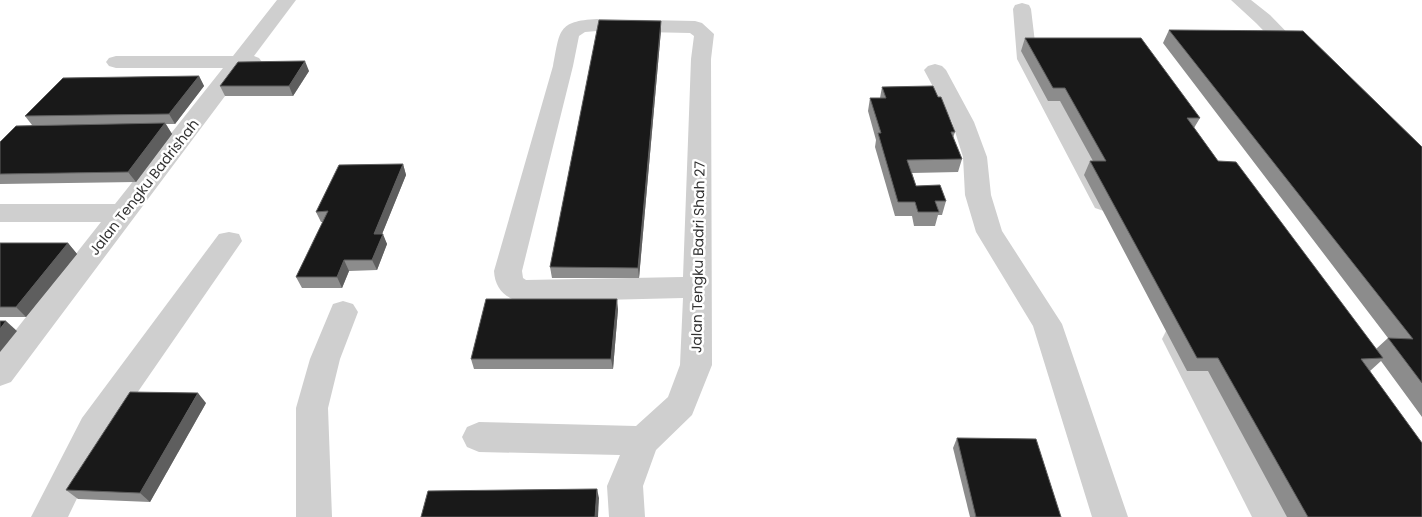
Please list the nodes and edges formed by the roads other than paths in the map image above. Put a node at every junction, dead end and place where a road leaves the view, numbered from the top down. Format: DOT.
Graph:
graph roads {
  1 [pos="288,0"];
  2 [pos="1240,0"];
  3 [pos="1022,9"];
  4 [pos="116,62"];
  5 [pos="240,62"];
  6 [pos="275,63"];
  7 [pos="935,70"];
  8 [pos="1315,73"];
  9 [pos="158,131"];
  10 [pos="186,131"];
  11 [pos="0,213"];
  12 [pos="123,213"];
  13 [pos="1117,227"];
  14 [pos="229,241"];
  15 [pos="697,288"];
  16 [pos="343,312"];
  17 [pos="1164,315"];
  18 [pos="0,326"];
  19 [pos="36,326"];
  20 [pos="0,373"];
  21 [pos="480,437"];
  22 [pos="643,441"];
  23 [pos="49,517"];
  24 [pos="314,517"];
  25 [pos="627,517"];
  26 [pos="1110,517"];
  27 [pos="1270,517"];
  1 -- 5 [label="street, Jalan Tengku Badrishah"];
  2 -- 8 [label="street"];
  3 -- 13 [label="street"];
  4 -- 5 [label="street"];
  5 -- 6 [label="street"];
  5 -- 10 [label="street, Jalan Tengku Badrishah"];
  7 -- 26 [label="street"];
  9 -- 10 [label="street"];
  10 -- 12 [label="street, Jalan Tengku Badrishah"];
  11 -- 12 [label="street"];
  12 -- 19 [label="street, Jalan Tengku Badrishah"];
  14 -- 23 [label="street"];
  15 -- 15 [label="street, Jalan Tengku Badri Shah 27"];
  15 -- 22 [label="street, Jalan Tengku Badri Shah 27"];
  16 -- 24 [label="street"];
  17 -- 27 [label="street"];
  18 -- 19 [label="street"];
  19 -- 20 [label="street, Jalan Tengku Badrishah"];
  21 -- 22 [label="street"];
  22 -- 25 [label="street, Jalan Tengku Badri Shah 27"];
}
